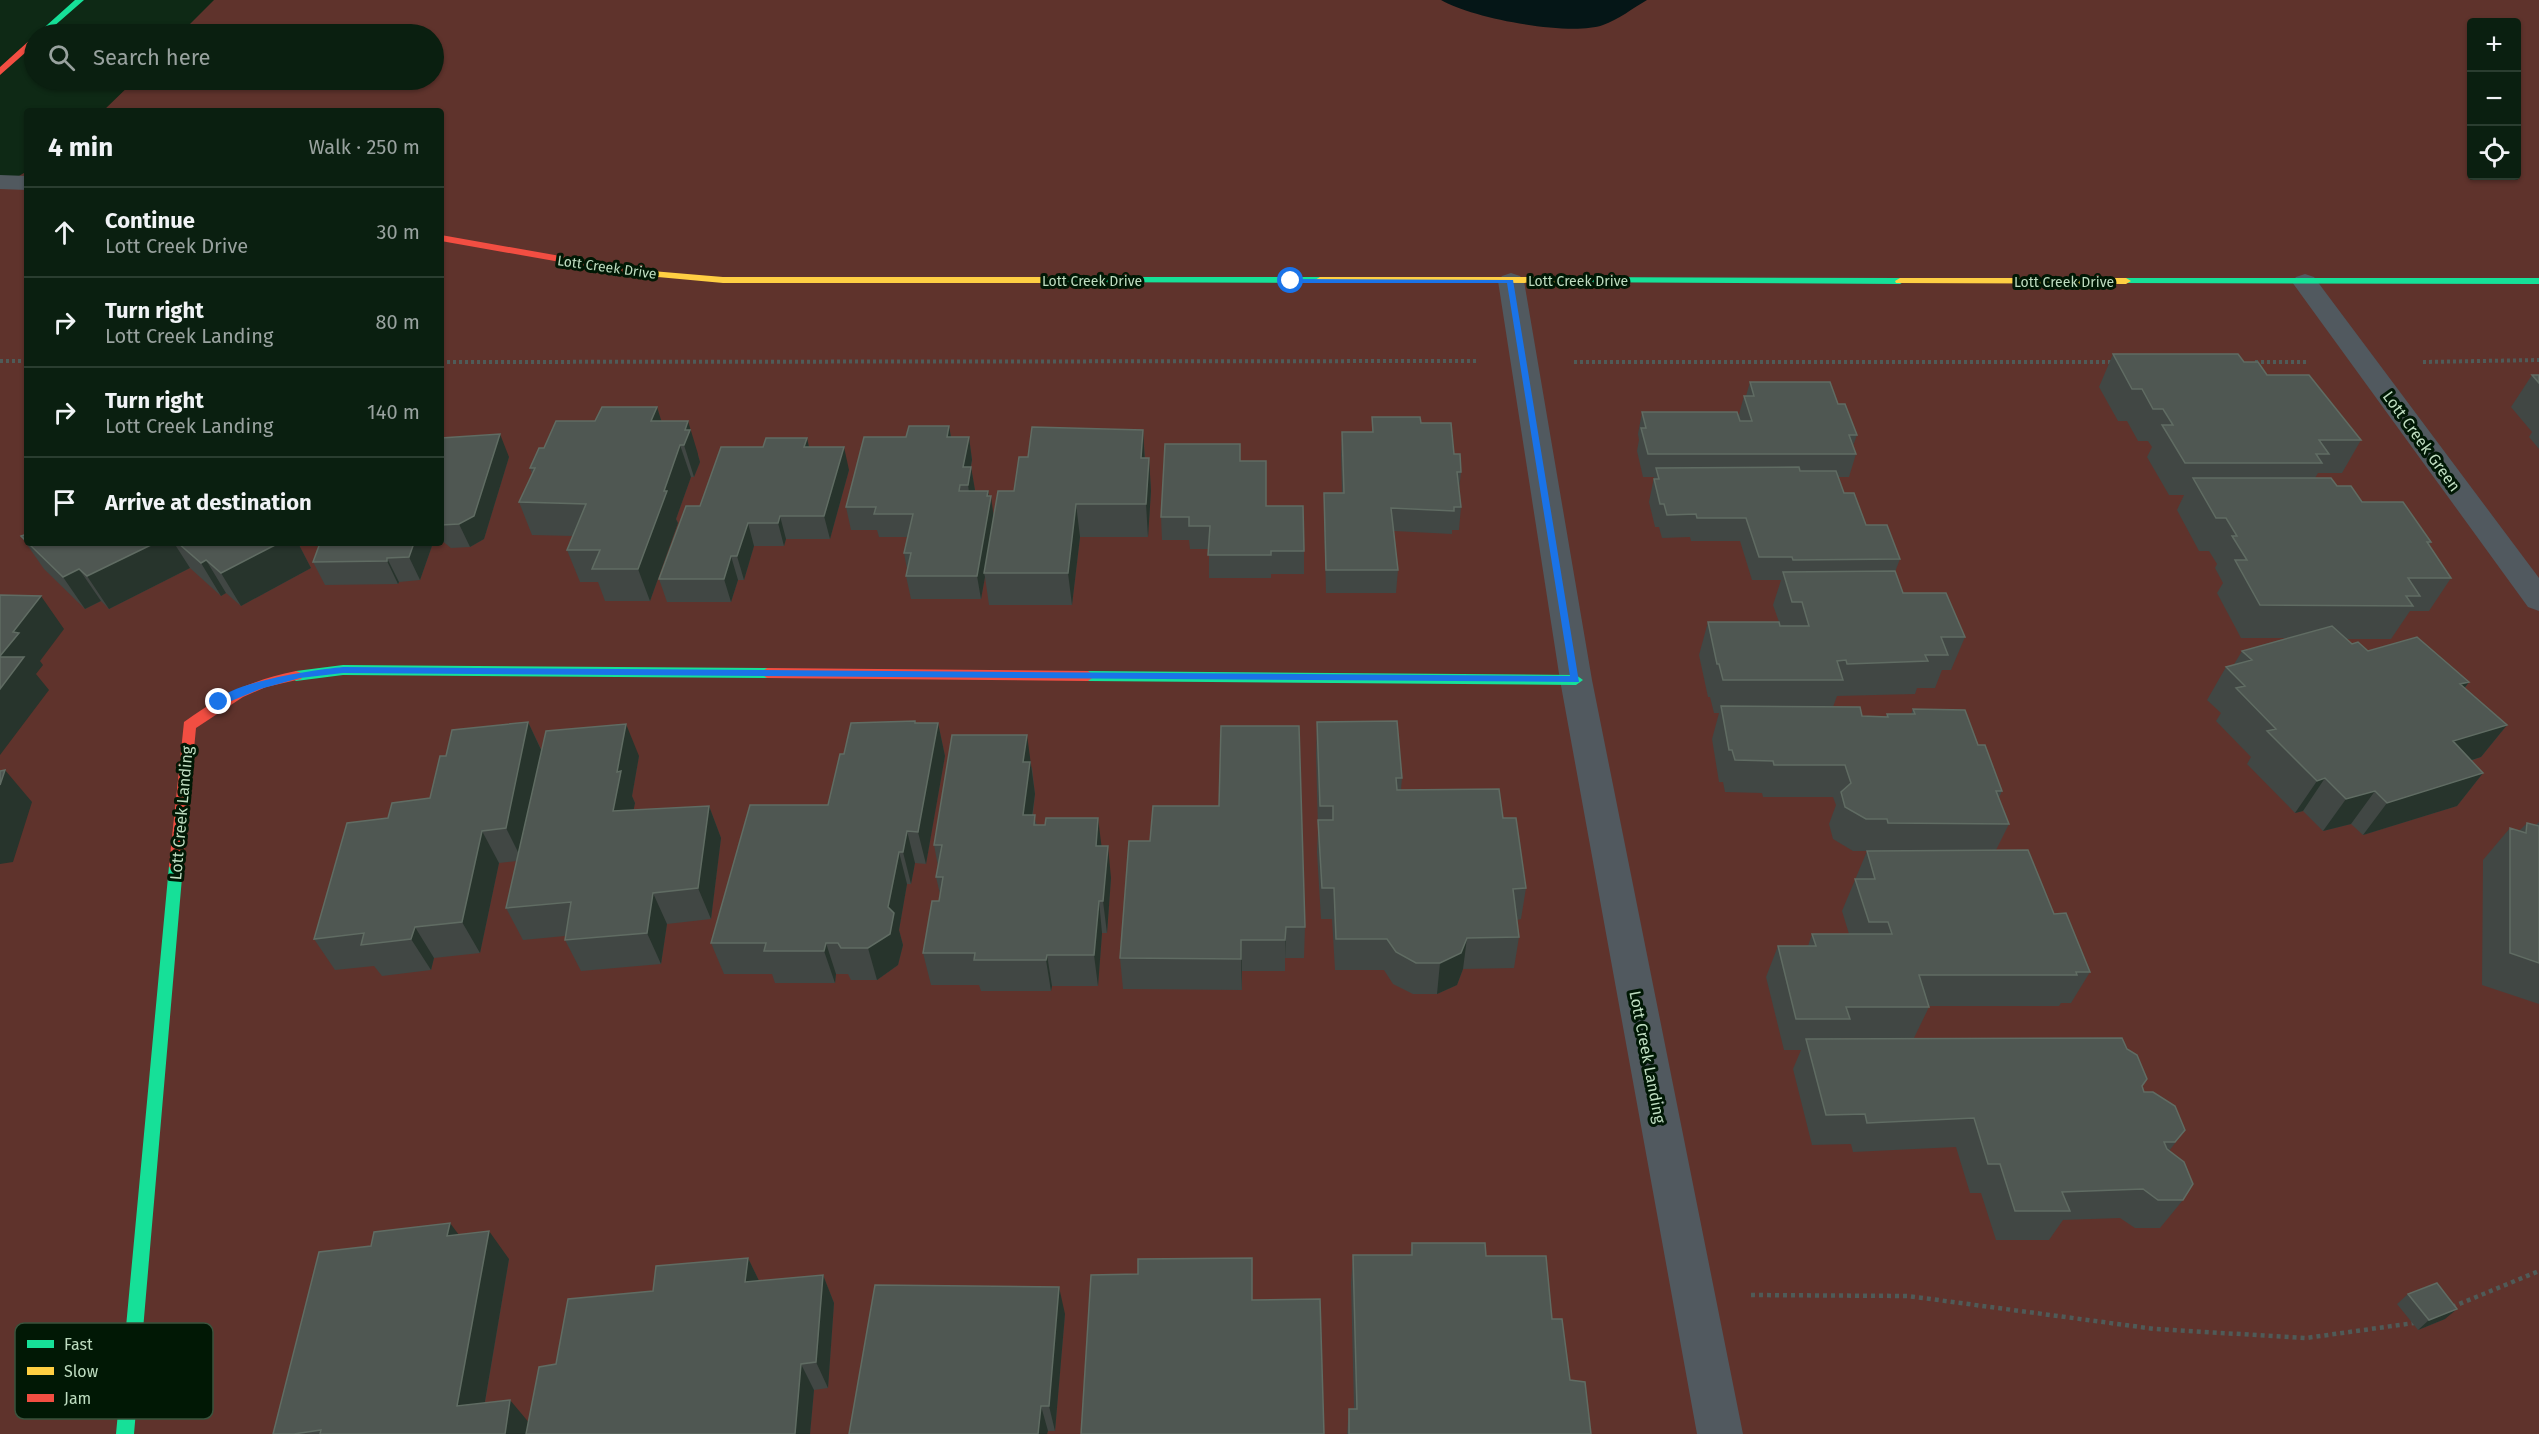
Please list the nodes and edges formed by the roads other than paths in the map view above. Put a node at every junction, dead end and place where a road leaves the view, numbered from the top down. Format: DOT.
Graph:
graph roads {
  1 [pos="80,0"];
  2 [pos="52,24"];
  3 [pos="24,50"];
  4 [pos="0,72"];
  5 [pos="0,182"];
  6 [pos="24,183"];
  7 [pos="444,239"];
  8 [pos="1511,281"];
  9 [pos="2539,281"];
  10 [pos="2305,282"];
  11 [pos="2539,600"];
  12 [pos="1576,680"];
  13 [pos="135,1323"];
  14 [pos="126,1419"];
  15 [pos="125,1434"];
  16 [pos="1720,1434"];
  1 -- 2 [label="street"];
  3 -- 4 [label="street"];
  5 -- 6 [label="street"];
  7 -- 8 [label="street, Lott Creek Drive"];
  8 -- 10 [label="street, Lott Creek Drive"];
  8 -- 12 [label="street, Lott Creek Landing"];
  9 -- 10 [label="street, Lott Creek Drive"];
  10 -- 11 [label="street, Lott Creek Green"];
  12 -- 13 [label="street, Lott Creek Landing"];
  12 -- 16 [label="street, Lott Creek Landing"];
  14 -- 15 [label="street, Lott Creek Landing"];
}
